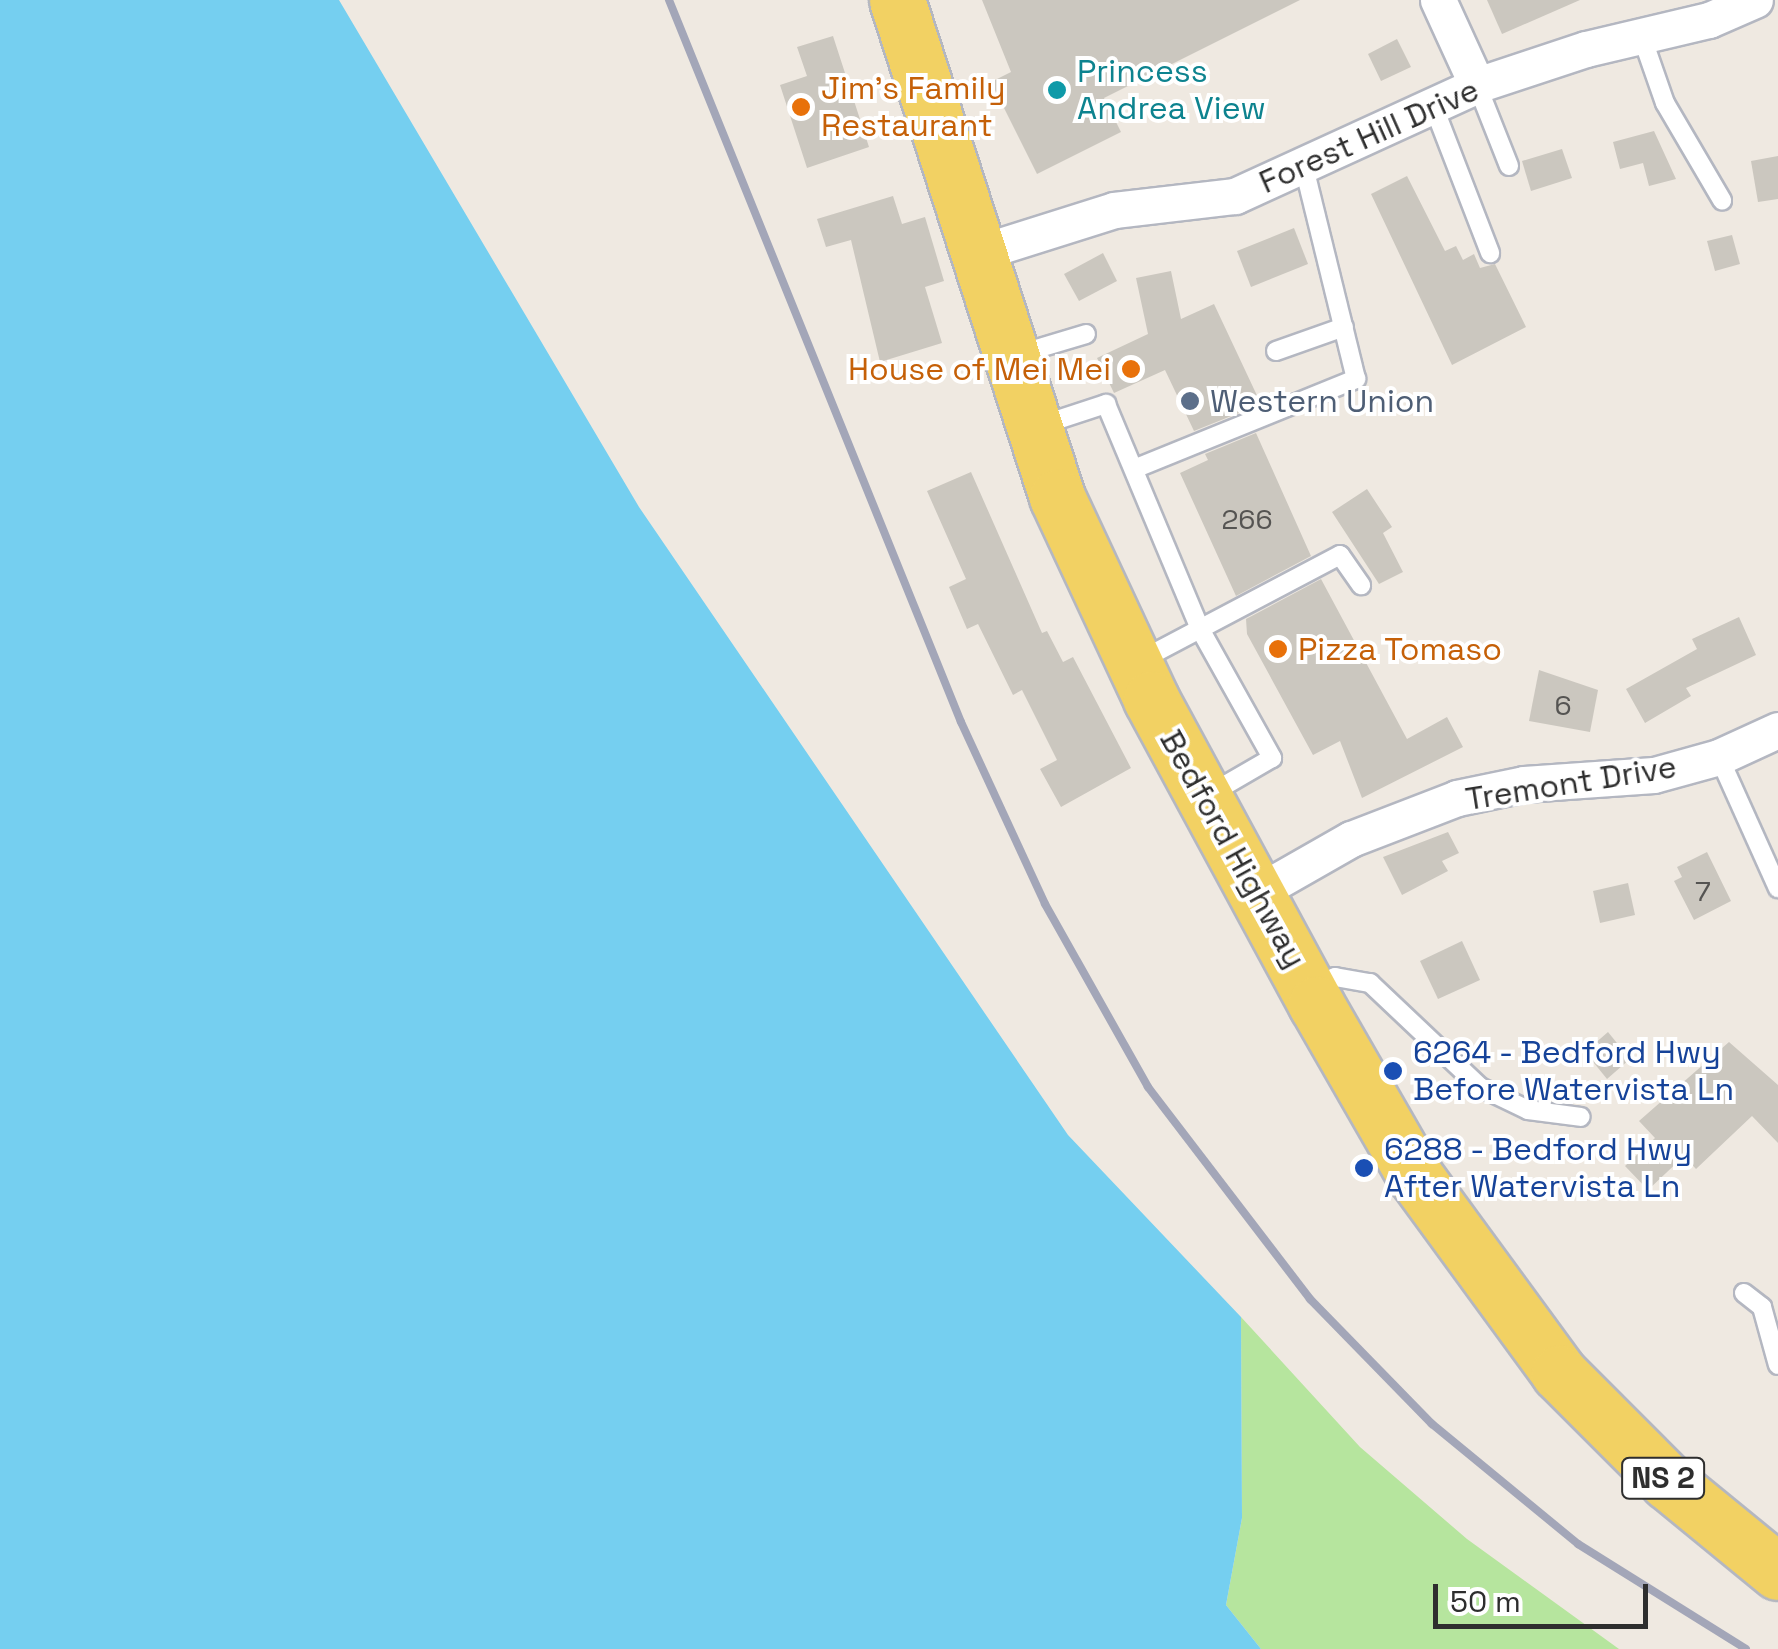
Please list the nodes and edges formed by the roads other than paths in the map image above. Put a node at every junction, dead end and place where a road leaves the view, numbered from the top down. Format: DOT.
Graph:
graph roads {
  1 [pos="897,0"];
  2 [pos="1438,0"];
  3 [pos="1755,0"];
  4 [pos="1642,37"];
  5 [pos="1477,85"];
  6 [pos="1433,106"];
  7 [pos="1509,166"];
  8 [pos="1304,167"];
  9 [pos="1722,200"];
  10 [pos="1490,252"];
  11 [pos="978,253"];
  12 [pos="1344,326"];
  13 [pos="1086,334"];
  14 [pos="1276,351"];
  15 [pos="1011,357"];
  16 [pos="1035,428"];
  17 [pos="1134,470"];
  18 [pos="1361,585"];
  19 [pos="1200,629"];
  20 [pos="1136,662"];
  21 [pos="1778,730"];
  22 [pos="1718,757"];
  23 [pos="1205,797"];
  24 [pos="1778,888"];
  25 [pos="1258,892"];
  26 [pos="1309,988"];
  27 [pos="1582,1117"];
  28 [pos="1744,1293"];
  29 [pos="1778,1365"];
  30 [pos="1778,1572"];
  1 -- 11 [label="main road, Bedford Highway / NS 2"];
  2 -- 5 [label="street"];
  3 -- 4 [label="street, Forest Hill Drive"];
  4 -- 5 [label="street, Forest Hill Drive"];
  4 -- 9 [label="lane"];
  5 -- 6 [label="street, Forest Hill Drive"];
  5 -- 7 [label="lane"];
  6 -- 8 [label="street, Forest Hill Drive"];
  6 -- 10 [label="lane"];
  8 -- 11 [label="street, Forest Hill Drive"];
  8 -- 12 [label="lane"];
  11 -- 15 [label="main road, Bedford Highway / NS 2"];
  12 -- 14 [label="lane"];
  12 -- 17 [label="lane"];
  13 -- 15 [label="lane"];
  15 -- 16 [label="main road, Bedford Highway / NS 2"];
  16 -- 17 [label="lane"];
  16 -- 20 [label="main road, Bedford Highway / NS 2"];
  17 -- 19 [label="lane"];
  18 -- 19 [label="lane"];
  19 -- 20 [label="lane"];
  19 -- 23 [label="lane"];
  20 -- 23 [label="main road, Bedford Highway / NS 2"];
  21 -- 22 [label="street, Tremont Drive"];
  22 -- 24 [label="lane"];
  22 -- 25 [label="street, Tremont Drive"];
  23 -- 25 [label="main road, Bedford Highway / NS 2"];
  25 -- 26 [label="main road, Bedford Highway / NS 2"];
  26 -- 27 [label="lane"];
  26 -- 30 [label="main road, Bedford Highway / NS 2"];
  28 -- 29 [label="lane"];
}
